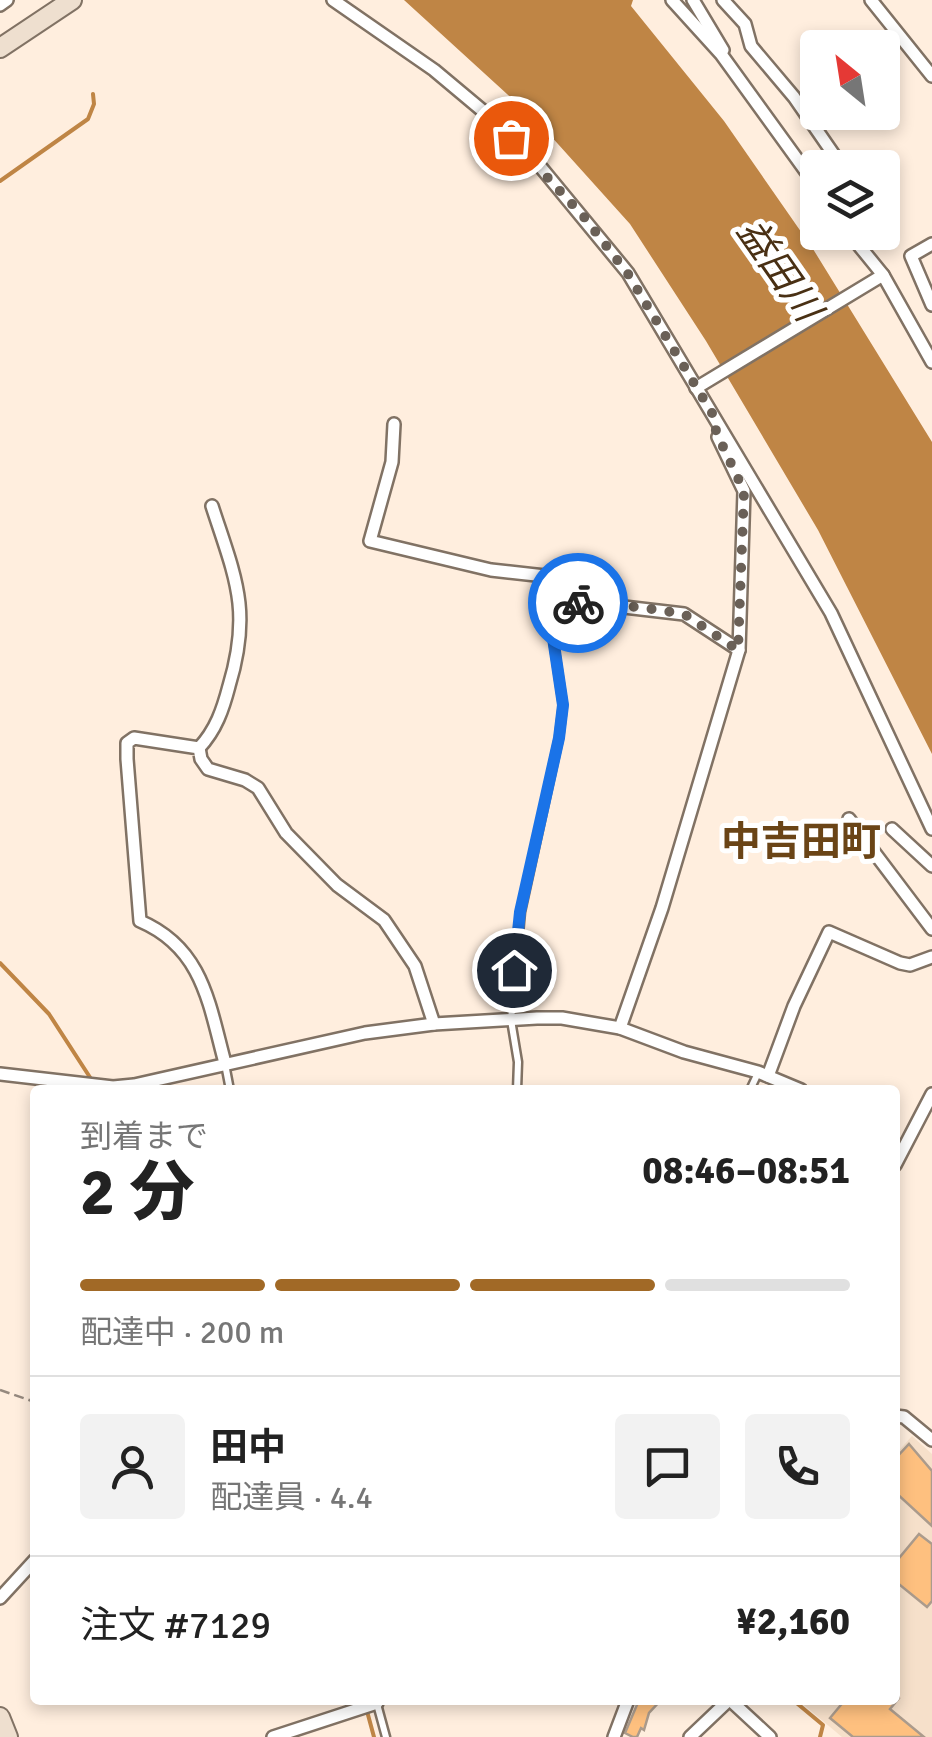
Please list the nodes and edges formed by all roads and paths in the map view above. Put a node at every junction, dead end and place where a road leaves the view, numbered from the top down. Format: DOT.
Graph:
graph roads {
  1 [pos="8,0"];
  2 [pos="72,0"];
  3 [pos="333,0"];
  4 [pos="672,0"];
  5 [pos="693,0"];
  6 [pos="722,0"];
  7 [pos="871,0"];
  8 [pos="0,4"];
  9 [pos="0,48"];
  10 [pos="721,54"];
  11 [pos="932,76"];
  12 [pos="831,150"];
  13 [pos="800,163"];
  14 [pos="932,244"];
  15 [pos="862,250"];
  16 [pos="883,276"];
  17 [pos="932,306"];
  18 [pos="932,362"];
  19 [pos="701,385"];
  20 [pos="715,418"];
  21 [pos="394,424"];
  22 [pos="212,506"];
  23 [pos="547,598"];
  24 [pos="738,650"];
  25 [pos="200,748"];
  26 [pos="849,819"];
  27 [pos="892,829"];
  28 [pos="932,830"];
  29 [pos="932,866"];
  30 [pos="932,929"];
  31 [pos="932,956"];
  32 [pos="511,1020"];
  33 [pos="434,1024"];
  34 [pos="620,1028"];
  35 [pos="224,1062"];
  36 [pos="0,1074"];
  37 [pos="763,1074"];
  38 [pos="96,1085"];
  39 [pos="128,1085"];
  40 [pos="229,1085"];
  41 [pos="518,1085"];
  42 [pos="754,1085"];
  43 [pos="789,1085"];
  44 [pos="932,1094"];
  45 [pos="901,1142"];
  46 [pos="0,1390"];
  47 [pos="30,1400"];
  48 [pos="900,1417"];
  49 [pos="932,1440"];
  50 [pos="30,1565"];
  51 [pos="0,1598"];
  52 [pos="365,1705"];
  53 [pos="377,1705"];
  54 [pos="626,1705"];
  55 [pos="724,1705"];
  56 [pos="735,1705"];
  57 [pos="0,1717"];
  58 [pos="8,1737"];
  59 [pos="273,1737"];
  60 [pos="386,1737"];
  61 [pos="614,1737"];
  62 [pos="690,1737"];
  63 [pos="770,1737"];
  1 -- 8 [label="street"];
  2 -- 9 [label="main road"];
  3 -- 19 [label="street"];
  4 -- 10 [label="street"];
  5 -- 10 [label="street"];
  6 -- 12 [label="street"];
  7 -- 11 [label="street"];
  10 -- 13 [label="street"];
  14 -- 17 [label="street"];
  15 -- 16 [label="street"];
  16 -- 18 [label="street"];
  16 -- 19 [label="street"];
  19 -- 20 [label="street"];
  20 -- 24 [label="street"];
  20 -- 28 [label="street"];
  21 -- 23 [label="street"];
  22 -- 25 [label="street"];
  23 -- 24 [label="street"];
  23 -- 32 [label="lane"];
  24 -- 34 [label="street"];
  25 -- 33 [label="street"];
  25 -- 35 [label="street"];
  26 -- 30 [label="street"];
  27 -- 29 [label="street"];
  31 -- 37 [label="street"];
  32 -- 33 [label="street"];
  32 -- 34 [label="street"];
  32 -- 41 [label="lane"];
  33 -- 35 [label="street"];
  34 -- 37 [label="street"];
  35 -- 39 [label="street"];
  35 -- 40 [label="lane"];
  36 -- 38 [label="street"];
  37 -- 42 [label="lane"];
  37 -- 43 [label="street"];
  44 -- 45 [label="street"];
  46 -- 47 [label="path"];
  48 -- 49 [label="street"];
  50 -- 51 [label="street"];
  52 -- 59 [label="street"];
  53 -- 60 [label="lane"];
  54 -- 61 [label="street"];
  55 -- 62 [label="street"];
  56 -- 63 [label="street"];
  57 -- 58 [label="main road"];
}
